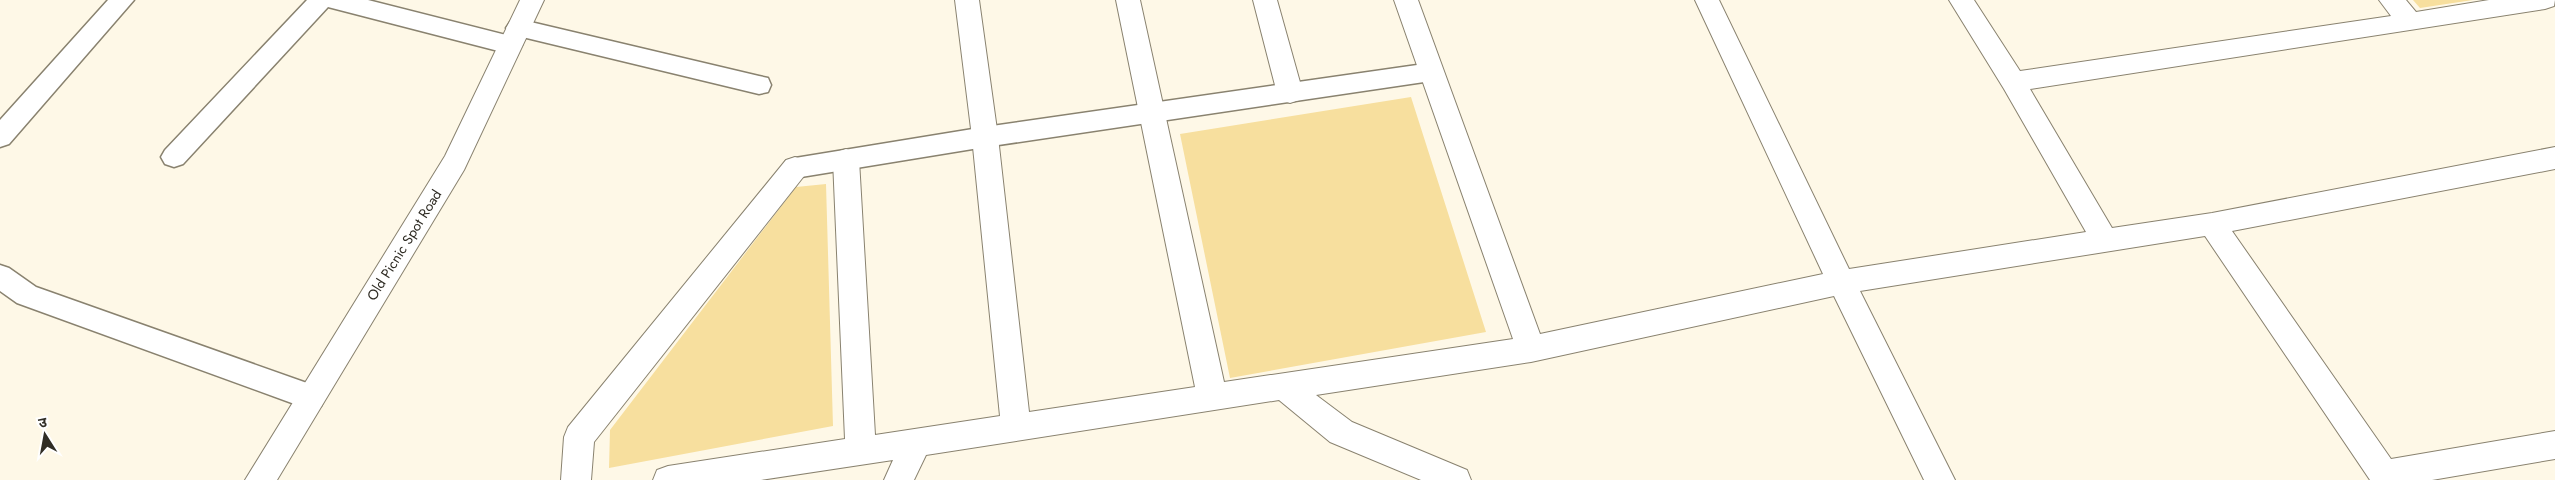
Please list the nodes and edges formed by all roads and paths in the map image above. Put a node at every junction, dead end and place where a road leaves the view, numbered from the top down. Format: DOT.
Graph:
graph roads {
  1 [pos="122,0"];
  2 [pos="320,0"];
  3 [pos="334,0"];
  4 [pos="532,0"];
  5 [pos="967,0"];
  6 [pos="1128,0"];
  7 [pos="1265,0"];
  8 [pos="1406,0"];
  9 [pos="1707,0"];
  10 [pos="1961,0"];
  11 [pos="2391,0"];
  12 [pos="2545,0"];
  13 [pos="2410,22"];
  14 [pos="514,37"];
  15 [pos="1432,72"];
  16 [pos="2013,82"];
  17 [pos="759,85"];
  18 [pos="1290,93"];
  19 [pos="10,111"];
  20 [pos="1152,114"];
  21 [pos="985,137"];
  22 [pos="0,138"];
  23 [pos="174,157"];
  24 [pos="2555,158"];
  25 [pos="846,160"];
  26 [pos="795,168"];
  27 [pos="2212,224"];
  28 [pos="2105,241"];
  29 [pos="0,276"];
  30 [pos="1841,282"];
  31 [pos="1531,349"];
  32 [pos="1283,386"];
  33 [pos="311,397"];
  34 [pos="1212,397"];
  35 [pos="1016,428"];
  36 [pos="916,443"];
  37 [pos="2555,445"];
  38 [pos="861,451"];
  39 [pos="2386,477"];
  40 [pos="260,480"];
  41 [pos="576,480"];
  42 [pos="668,480"];
  43 [pos="899,480"];
  44 [pos="1456,480"];
  45 [pos="1940,480"];
  1 -- 19 [label="lane"];
  2 -- 23 [label="lane"];
  3 -- 14 [label="lane"];
  4 -- 14 [label="street, Old Picnic Spot Road"];
  5 -- 21 [label="street"];
  6 -- 20 [label="street"];
  7 -- 18 [label="street"];
  8 -- 15 [label="street"];
  9 -- 30 [label="street"];
  10 -- 16 [label="street"];
  11 -- 13 [label="street"];
  12 -- 13 [label="street"];
  13 -- 16 [label="street"];
  14 -- 17 [label="lane"];
  14 -- 33 [label="street, Old Picnic Spot Road"];
  15 -- 18 [label="lane"];
  15 -- 31 [label="street"];
  16 -- 28 [label="street"];
  18 -- 20 [label="lane"];
  19 -- 22 [label="lane"];
  20 -- 21 [label="lane"];
  20 -- 34 [label="street"];
  21 -- 25 [label="lane"];
  21 -- 35 [label="street"];
  24 -- 27 [label="street"];
  25 -- 26 [label="lane"];
  25 -- 38 [label="street"];
  26 -- 41 [label="street"];
  27 -- 28 [label="street"];
  27 -- 39 [label="street"];
  28 -- 30 [label="street"];
  29 -- 33 [label="lane"];
  30 -- 31 [label="street"];
  30 -- 45 [label="street"];
  31 -- 32 [label="street"];
  32 -- 34 [label="street"];
  32 -- 44 [label="street"];
  33 -- 40 [label="street, Old Picnic Spot Road"];
  34 -- 35 [label="street"];
  35 -- 36 [label="street"];
  36 -- 38 [label="street"];
  36 -- 43 [label="street"];
  37 -- 39 [label="street"];
  38 -- 42 [label="street"];
}
